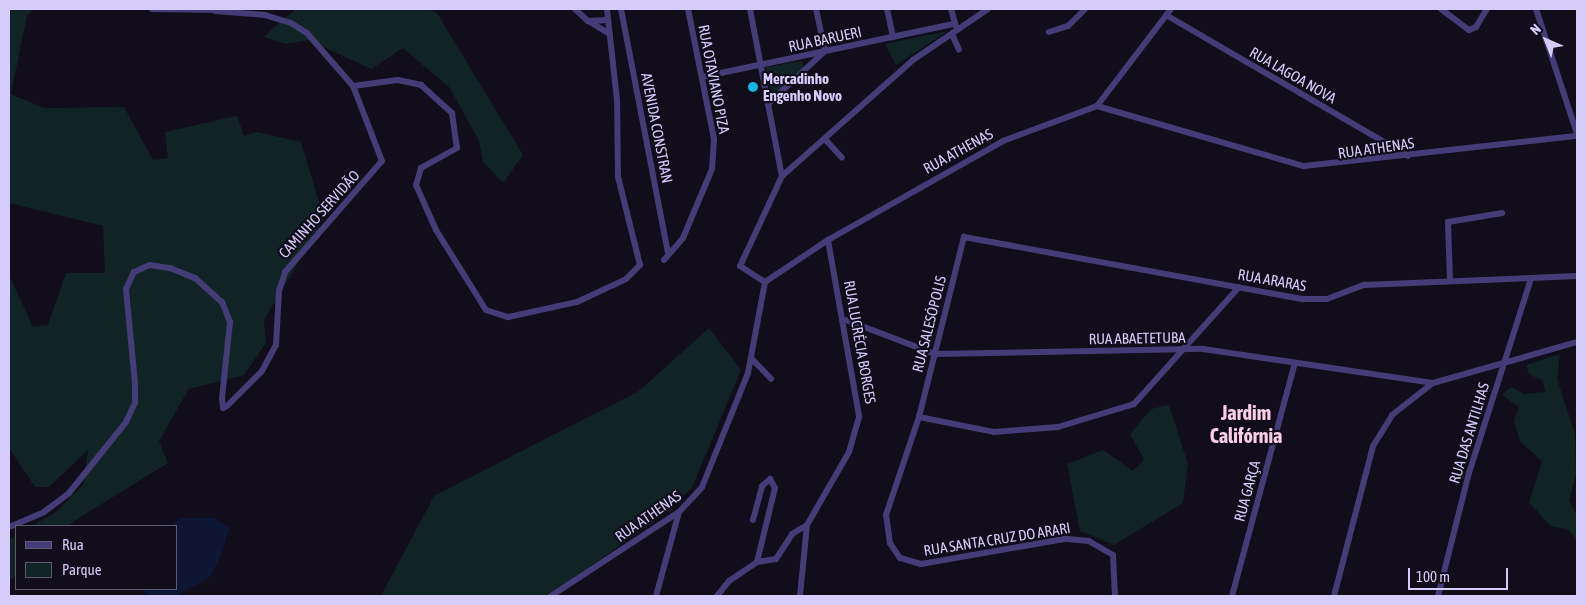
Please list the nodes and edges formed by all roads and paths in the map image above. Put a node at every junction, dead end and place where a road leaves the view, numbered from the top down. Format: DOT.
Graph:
graph roads {
  1 [pos="152,9"];
  2 [pos="224,9"];
  3 [pos="575,9"];
  4 [pos="607,9"];
  5 [pos="621,9"];
  6 [pos="688,9"];
  7 [pos="750,9"];
  8 [pos="816,9"];
  9 [pos="887,9"];
  10 [pos="951,9"];
  11 [pos="988,9"];
  12 [pos="1085,9"];
  13 [pos="1171,9"];
  14 [pos="1441,9"];
  15 [pos="1487,9"];
  16 [pos="1536,9"];
  17 [pos="215,11"];
  18 [pos="1166,15"];
  19 [pos="608,20"];
  20 [pos="588,21"];
  21 [pos="956,27"];
  22 [pos="1049,32"];
  23 [pos="610,34"];
  24 [pos="952,34"];
  25 [pos="893,37"];
  26 [pos="959,50"];
  27 [pos="825,51"];
  28 [pos="761,65"];
  29 [pos="702,77"];
  30 [pos="353,86"];
  31 [pos="768,104"];
  32 [pos="1097,106"];
  33 [pos="1577,135"];
  34 [pos="825,139"];
  35 [pos="1408,156"];
  36 [pos="842,158"];
  37 [pos="782,176"];
  38 [pos="1502,213"];
  39 [pos="964,237"];
  40 [pos="828,240"];
  41 [pos="668,253"];
  42 [pos="664,260"];
  43 [pos="1577,276"];
  44 [pos="1531,278"];
  45 [pos="1450,280"];
  46 [pos="765,282"];
  47 [pos="1239,286"];
  48 [pos="846,320"];
  49 [pos="1577,342"];
  50 [pos="1184,350"];
  51 [pos="935,354"];
  52 [pos="751,358"];
  53 [pos="1295,363"];
  54 [pos="1504,364"];
  55 [pos="771,378"];
  56 [pos="1433,383"];
  57 [pos="920,417"];
  58 [pos="679,512"];
  59 [pos="753,520"];
  60 [pos="807,524"];
  61 [pos="9,527"];
  62 [pos="757,562"];
  63 [pos="551,596"];
  64 [pos="656,596"];
  65 [pos="718,596"];
  66 [pos="800,596"];
  67 [pos="1115,596"];
  68 [pos="1232,596"];
  69 [pos="1334,596"];
  70 [pos="1438,596"];
  1 -- 17 [label="street"];
  2 -- 17 [label="street"];
  3 -- 20 [label="street"];
  4 -- 19 [label="street"];
  5 -- 41 [label="street, AVENIDA CONSTRAN"];
  6 -- 29 [label="street, RUA OTAVIANO PIZA"];
  7 -- 28 [label="street"];
  8 -- 27 [label="street"];
  9 -- 25 [label="street"];
  10 -- 21 [label="street"];
  11 -- 21 [label="street"];
  12 -- 22 [label="street"];
  13 -- 18 [label="street"];
  14 -- 15 [label="street"];
  16 -- 33 [label="street"];
  17 -- 30 [label="street, CAMINHO SERVIDÃO"];
  18 -- 32 [label="street"];
  18 -- 35 [label="street, RUA LAGOA NOVA"];
  19 -- 20 [label="street"];
  19 -- 23 [label="street"];
  20 -- 23 [label="street"];
  21 -- 24 [label="street"];
  21 -- 25 [label="street, RUA BARUERI"];
  23 -- 30 [label="street"];
  24 -- 26 [label="street"];
  24 -- 34 [label="street"];
  25 -- 27 [label="street, RUA BARUERI"];
  27 -- 28 [label="street, RUA BARUERI"];
  27 -- 31 [label="street"];
  28 -- 29 [label="street, RUA BARUERI"];
  28 -- 31 [label="street"];
  29 -- 41 [label="street, RUA OTAVIANO PIZA"];
  30 -- 61 [label="street, CAMINHO SERVIDÃO"];
  31 -- 37 [label="street"];
  32 -- 35 [label="street, RUA ATHENAS"];
  32 -- 40 [label="street, RUA ATHENAS"];
  33 -- 35 [label="street, RUA ATHENAS"];
  34 -- 36 [label="street"];
  34 -- 37 [label="street"];
  37 -- 46 [label="street"];
  38 -- 45 [label="street"];
  39 -- 47 [label="street, RUA ARARAS"];
  39 -- 51 [label="street, RUA SALESÓPOLIS"];
  40 -- 46 [label="street, RUA ATHENAS"];
  40 -- 48 [label="street, RUA LUCRÉCIA BORGES"];
  41 -- 42 [label="street, RUA OTAVIANO PIZA"];
  43 -- 44 [label="street, RUA ARARAS"];
  44 -- 45 [label="street, RUA ARARAS"];
  44 -- 54 [label="street, RUA DAS ANTILHAS"];
  45 -- 47 [label="street, RUA ARARAS"];
  46 -- 52 [label="street, RUA ATHENAS"];
  47 -- 50 [label="street"];
  48 -- 51 [label="street, RUA ABAETETUBA"];
  48 -- 60 [label="street, RUA LUCRÉCIA BORGES"];
  49 -- 54 [label="street"];
  50 -- 51 [label="street, RUA ABAETETUBA"];
  50 -- 53 [label="street, RUA ABAETETUBA"];
  50 -- 57 [label="street"];
  51 -- 57 [label="street, RUA SALESÓPOLIS"];
  52 -- 55 [label="street"];
  52 -- 58 [label="street, RUA ATHENAS"];
  53 -- 56 [label="street, RUA ABAETETUBA"];
  53 -- 68 [label="street, RUA GARÇA"];
  54 -- 56 [label="street"];
  54 -- 70 [label="street, RUA DAS ANTILHAS"];
  56 -- 69 [label="street"];
  57 -- 67 [label="street, RUA SANTA CRUZ DO ARARI"];
  58 -- 63 [label="street, RUA ATHENAS"];
  58 -- 64 [label="street"];
  59 -- 62 [label="street"];
  60 -- 62 [label="street, RUA LUCRÉCIA BORGES"];
  60 -- 66 [label="street, RUA LUCRÉCIA BORGES"];
  62 -- 65 [label="street, RUA LUCRÉCIA BORGES"];
}
